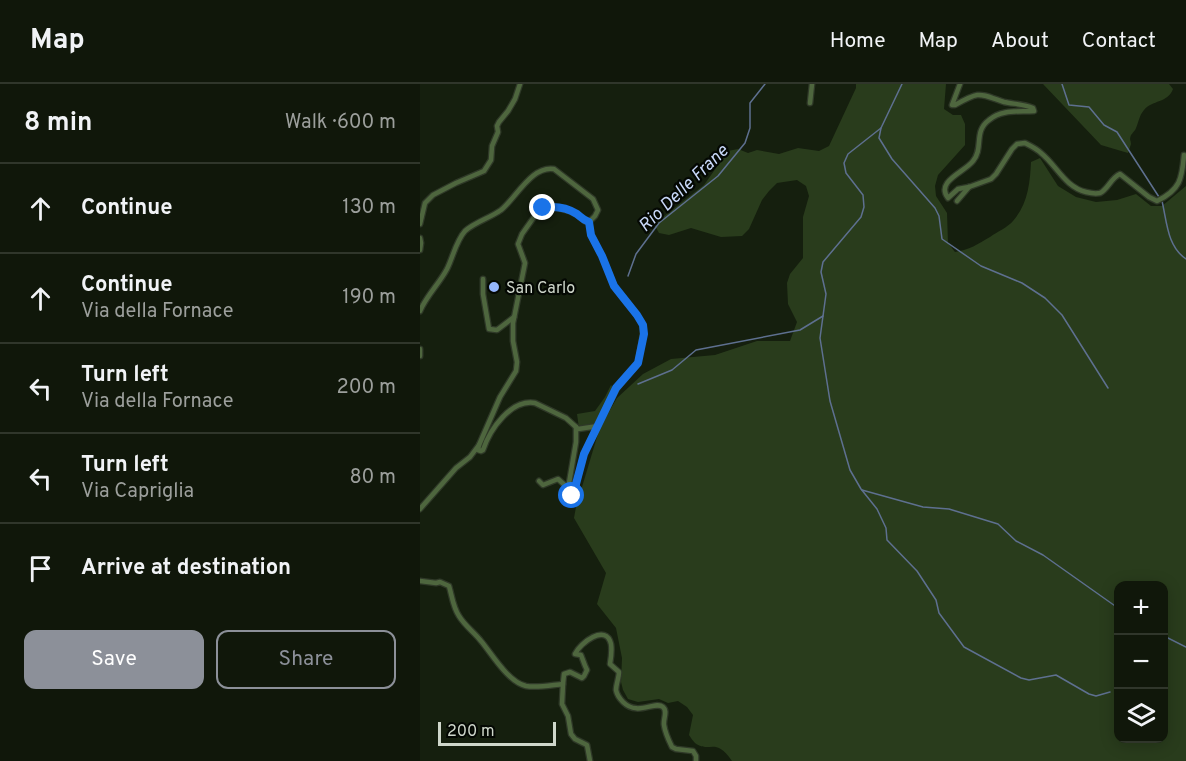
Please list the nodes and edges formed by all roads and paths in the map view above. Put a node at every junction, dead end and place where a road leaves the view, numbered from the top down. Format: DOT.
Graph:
graph roads {
  1 [pos="520,84"];
  2 [pos="812,84"];
  3 [pos="960,84"];
  4 [pos="810,104"];
  5 [pos="1184,155"];
  6 [pos="969,187"];
  7 [pos="957,201"];
  8 [pos="589,222"];
  9 [pos="420,224"];
  10 [pos="420,238"];
  11 [pos="420,250"];
  12 [pos="483,279"];
  13 [pos="420,311"];
  14 [pos="514,317"];
  15 [pos="420,349"];
  16 [pos="420,356"];
  17 [pos="598,426"];
  18 [pos="576,427"];
  19 [pos="478,445"];
  20 [pos="539,481"];
  21 [pos="568,488"];
  22 [pos="420,509"];
  23 [pos="420,581"];
  24 [pos="563,684"];
  25 [pos="590,761"];
  26 [pos="696,761"];
  1 -- 9 [label="street"];
  2 -- 4 [label="street"];
  3 -- 6 [label="street"];
  5 -- 6 [label="street"];
  6 -- 7 [label="street"];
  8 -- 13 [label="street"];
  8 -- 14 [label="street"];
  8 -- 17 [label="street"];
  10 -- 11 [label="street"];
  12 -- 14 [label="street"];
  14 -- 19 [label="street"];
  15 -- 16 [label="street"];
  17 -- 18 [label="street"];
  17 -- 21 [label="street"];
  18 -- 19 [label="street"];
  18 -- 21 [label="street"];
  19 -- 22 [label="street"];
  20 -- 21 [label="street"];
  23 -- 24 [label="street"];
  24 -- 25 [label="street"];
  24 -- 26 [label="street"];
}
